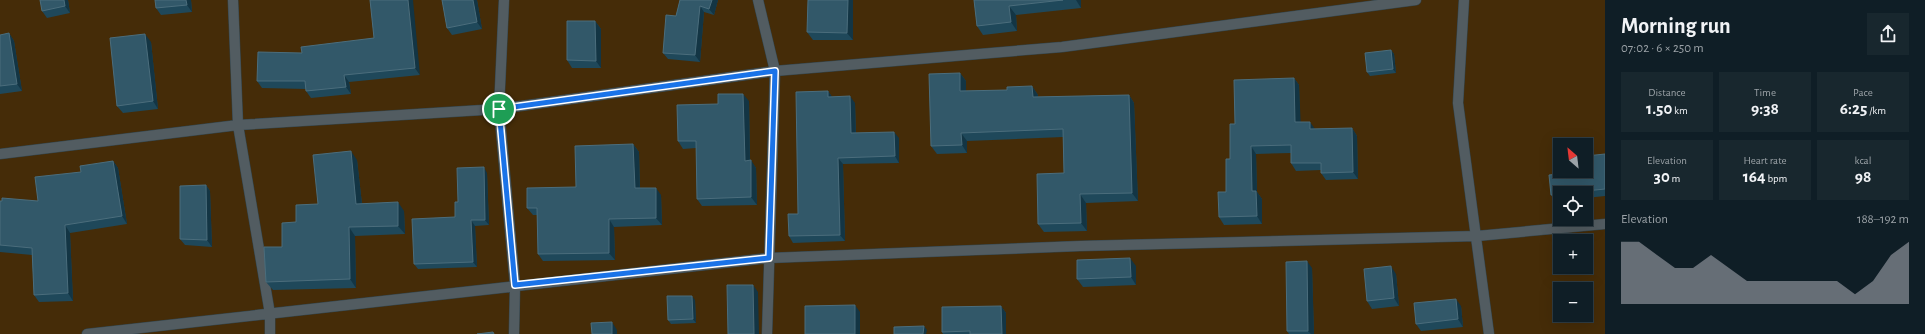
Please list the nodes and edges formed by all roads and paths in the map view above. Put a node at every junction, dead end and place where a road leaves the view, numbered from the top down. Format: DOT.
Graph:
graph roads {
  1 [pos="232,0"];
  2 [pos="504,0"];
  3 [pos="758,0"];
  4 [pos="1416,0"];
  5 [pos="1464,0"];
  6 [pos="775,71"];
  7 [pos="499,109"];
  8 [pos="238,125"];
  9 [pos="0,154"];
  10 [pos="1605,224"];
  11 [pos="1477,236"];
  12 [pos="769,258"];
  13 [pos="515,285"];
  14 [pos="270,314"];
  15 [pos="87,334"];
  16 [pos="270,334"];
  17 [pos="514,334"];
  18 [pos="767,334"];
  19 [pos="1489,334"];
  1 -- 8 [label="street"];
  2 -- 7 [label="street"];
  3 -- 6 [label="street"];
  4 -- 6 [label="street"];
  5 -- 11 [label="street"];
  6 -- 7 [label="street"];
  6 -- 12 [label="street"];
  7 -- 8 [label="street"];
  7 -- 13 [label="street"];
  8 -- 9 [label="street"];
  8 -- 14 [label="street"];
  10 -- 11 [label="street"];
  11 -- 12 [label="street"];
  11 -- 19 [label="street"];
  12 -- 13 [label="street"];
  12 -- 18 [label="street"];
  13 -- 14 [label="street"];
  13 -- 17 [label="street"];
  14 -- 15 [label="street"];
  14 -- 16 [label="street"];
}
